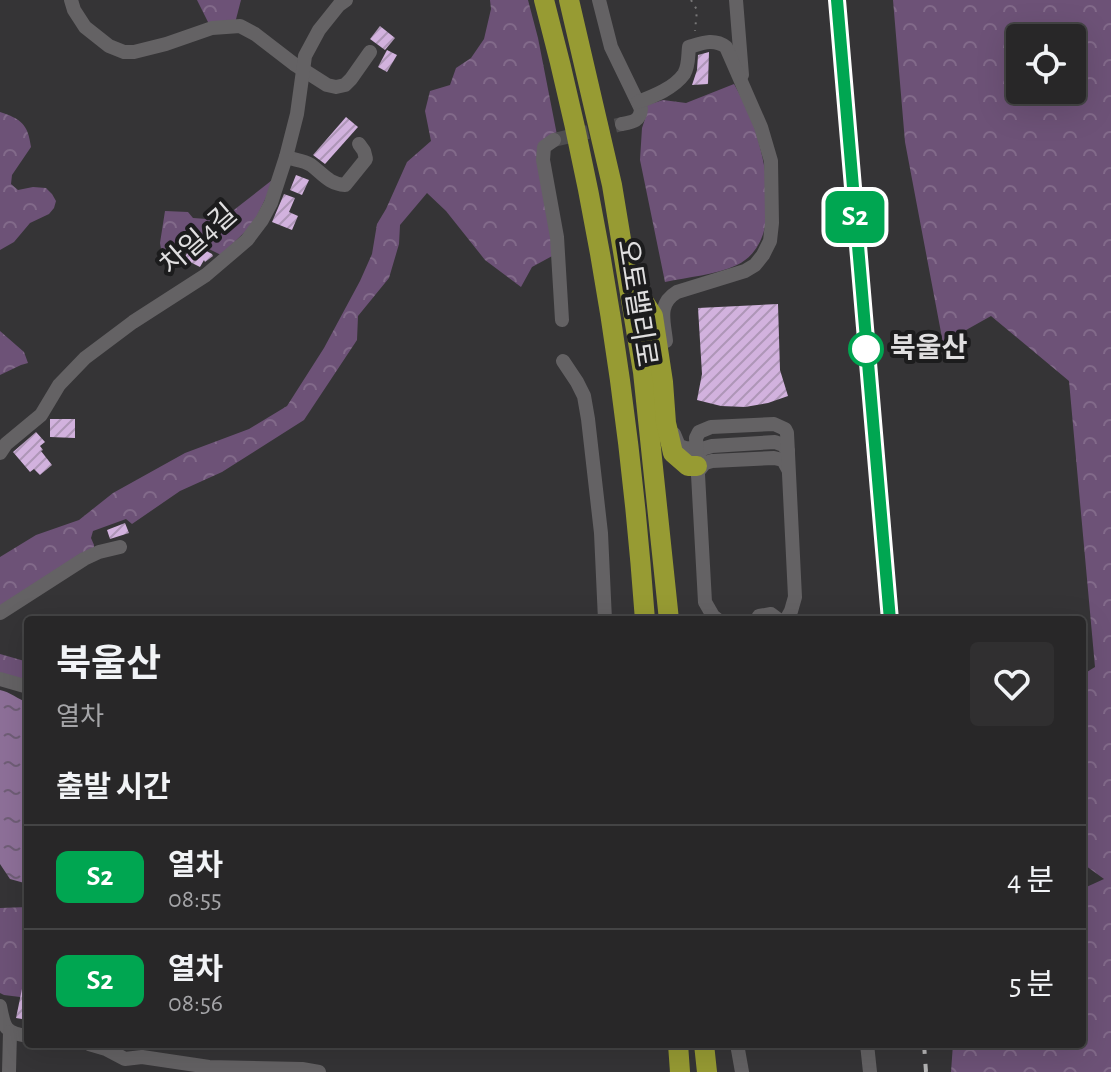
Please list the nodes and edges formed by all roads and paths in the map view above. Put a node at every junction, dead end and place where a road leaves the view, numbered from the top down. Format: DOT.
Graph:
graph roads {
  1 [pos="71,0"];
  2 [pos="544,0"];
  3 [pos="569,0"];
  4 [pos="599,0"];
  5 [pos="691,0"];
  6 [pos="736,0"];
  7 [pos="341,2"];
  8 [pos="689,47"];
  9 [pos="370,52"];
  10 [pos="303,69"];
  11 [pos="743,87"];
  12 [pos="638,102"];
  13 [pos="622,124"];
  14 [pos="554,140"];
  15 [pos="359,144"];
  16 [pos="286,157"];
  17 [pos="627,275"];
  18 [pos="562,320"];
  19 [pos="563,361"];
  20 [pos="0,453"];
  21 [pos="696,462"];
  22 [pos="789,470"];
  23 [pos="120,547"];
  24 [pos="0,613"];
  25 [pos="605,616"];
  26 [pos="645,616"];
  27 [pos="669,616"];
  28 [pos="713,616"];
  29 [pos="788,616"];
  30 [pos="0,679"];
  31 [pos="24,686"];
  32 [pos="0,1006"];
  33 [pos="10,1032"];
  34 [pos="24,1035"];
  35 [pos="103,1048"];
  36 [pos="678,1048"];
  37 [pos="704,1048"];
  38 [pos="738,1048"];
  39 [pos="867,1048"];
  40 [pos="123,1065"];
  41 [pos="9,1072"];
  42 [pos="319,1072"];
  43 [pos="680,1072"];
  44 [pos="707,1072"];
  45 [pos="742,1072"];
  46 [pos="870,1072"];
  1 -- 10 [label="street"];
  2 -- 26 [label="highway, 오토밸리로"];
  3 -- 17 [label="highway, 오토밸리로"];
  4 -- 12 [label="street"];
  5 -- 8 [label="path"];
  6 -- 11 [label="street"];
  7 -- 10 [label="street, 차일4길"];
  8 -- 11 [label="street"];
  8 -- 12 [label="street"];
  9 -- 10 [label="street"];
  10 -- 16 [label="street, 차일4길"];
  11 -- 21 [label="street"];
  12 -- 13 [label="street"];
  14 -- 18 [label="street"];
  15 -- 16 [label="street"];
  16 -- 20 [label="street, 차일4길"];
  17 -- 21 [label="highway"];
  17 -- 27 [label="highway, 오토밸리로"];
  19 -- 25 [label="street"];
  21 -- 22 [label="street"];
  21 -- 22 [label="street"];
  21 -- 28 [label="street"];
  22 -- 29 [label="street"];
  23 -- 24 [label="street"];
  30 -- 31 [label="street"];
  32 -- 33 [label="street"];
  33 -- 34 [label="street"];
  33 -- 41 [label="street"];
  35 -- 40 [label="street"];
  36 -- 43 [label="highway"];
  37 -- 44 [label="highway"];
  38 -- 45 [label="street"];
  39 -- 46 [label="street"];
  40 -- 42 [label="street"];
}
